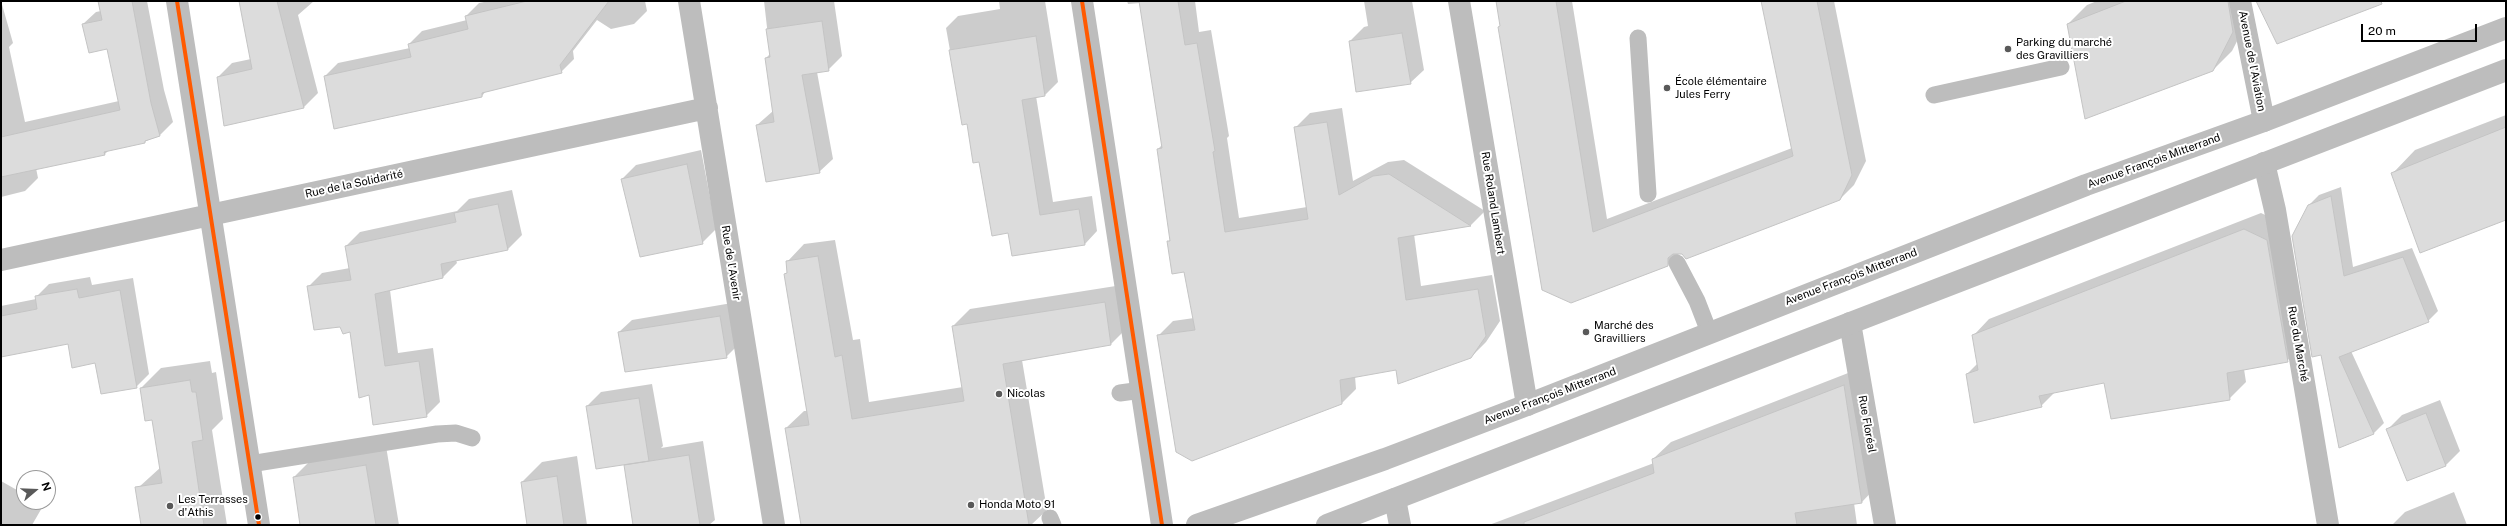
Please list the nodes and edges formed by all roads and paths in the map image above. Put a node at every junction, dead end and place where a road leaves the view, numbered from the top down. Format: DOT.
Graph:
graph roads {
  1 [pos="177,1"];
  2 [pos="688,1"];
  3 [pos="1082,1"];
  4 [pos="1459,1"];
  5 [pos="2240,1"];
  6 [pos="2506,28"];
  7 [pos="1638,38"];
  8 [pos="2061,67"];
  9 [pos="2506,70"];
  10 [pos="1934,95"];
  11 [pos="707,108"];
  12 [pos="2264,121"];
  13 [pos="2264,163"];
  14 [pos="1648,194"];
  15 [pos="210,214"];
  16 [pos="1,260"];
  17 [pos="1677,263"];
  18 [pos="1850,323"];
  19 [pos="1709,332"];
  20 [pos="1142,390"];
  21 [pos="1120,393"];
  22 [pos="1528,405"];
  23 [pos="472,438"];
  24 [pos="250,464"];
  25 [pos="1395,499"];
  26 [pos="259,525"];
  27 [pos="774,525"];
  28 [pos="1162,525"];
  29 [pos="1197,525"];
  30 [pos="1327,525"];
  31 [pos="1400,525"];
  32 [pos="1885,525"];
  33 [pos="2328,525"];
  1 -- 15 [label="street"];
  2 -- 11 [label="street, Rue de l'Avenir"];
  3 -- 20 [label="street"];
  4 -- 22 [label="street, Rue Roland Lambert"];
  5 -- 12 [label="street, Avenue de l'Aviation"];
  6 -- 12 [label="street, Avenue François Mitterrand"];
  7 -- 14 [label="lane"];
  8 -- 10 [label="lane"];
  9 -- 13 [label="street"];
  11 -- 15 [label="street, Rue de la Solidarité"];
  11 -- 27 [label="street, Rue de l'Avenir"];
  12 -- 19 [label="street, Avenue François Mitterrand"];
  13 -- 18 [label="street"];
  13 -- 33 [label="street, Rue du Marché"];
  15 -- 16 [label="street, Rue de la Solidarité"];
  15 -- 24 [label="street"];
  17 -- 19 [label="lane"];
  18 -- 25 [label="street"];
  18 -- 32 [label="street, Rue Floréal"];
  19 -- 22 [label="street, Avenue François Mitterrand"];
  20 -- 21 [label="lane"];
  20 -- 28 [label="street"];
  22 -- 29 [label="street, Avenue François Mitterrand"];
  23 -- 24 [label="lane"];
  24 -- 26 [label="street"];
  25 -- 30 [label="street"];
  25 -- 31 [label="street"];
}
